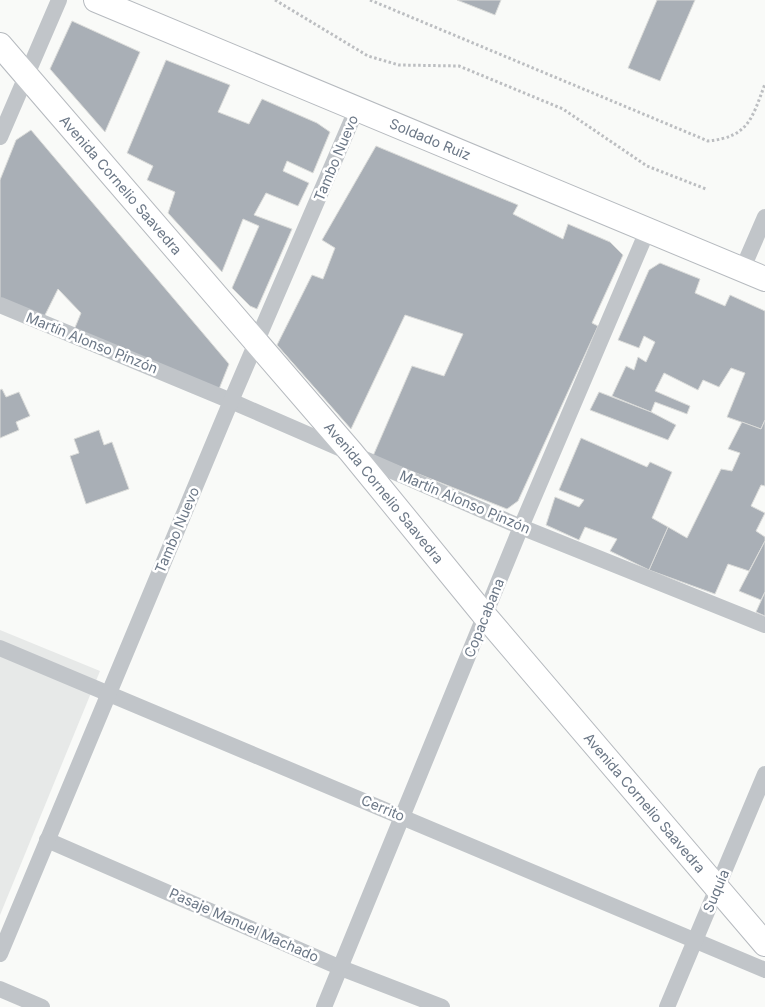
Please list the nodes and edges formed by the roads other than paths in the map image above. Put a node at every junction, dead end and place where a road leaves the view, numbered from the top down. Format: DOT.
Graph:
graph roads {
  1 [pos="59,0"];
  2 [pos="96,0"];
  3 [pos="0,45"];
  4 [pos="26,74"];
  5 [pos="357,108"];
  6 [pos="0,137"];
  7 [pos="765,217"];
  8 [pos="648,229"];
  9 [pos="742,270"];
  10 [pos="765,279"];
  11 [pos="0,305"];
  12 [pos="256,343"];
  13 [pos="231,400"];
  14 [pos="351,452"];
  15 [pos="521,527"];
  16 [pos="485,616"];
  17 [pos="765,625"];
  18 [pos="0,648"];
  19 [pos="109,694"];
  20 [pos="765,774"];
  21 [pos="403,816"];
  22 [pos="47,840"];
  23 [pos="717,889"];
  24 [pos="696,941"];
  25 [pos="765,944"];
  26 [pos="0,954"];
  27 [pos="341,968"];
  28 [pos="765,970"];
  29 [pos="0,989"];
  30 [pos="42,1007"];
  31 [pos="324,1007"];
  32 [pos="442,1007"];
  33 [pos="667,1007"];
  1 -- 4 [label="street"];
  2 -- 5 [label="main road, Soldado Ruiz"];
  3 -- 4 [label="main road, Avenida Cornelio Saavedra"];
  4 -- 6 [label="street"];
  4 -- 12 [label="main road, Avenida Cornelio Saavedra"];
  5 -- 8 [label="main road, Soldado Ruiz"];
  5 -- 12 [label="street, Tambo Nuevo"];
  7 -- 9 [label="street"];
  8 -- 9 [label="main road, Soldado Ruiz"];
  8 -- 15 [label="street, Copacabana"];
  9 -- 10 [label="main road, Soldado Ruiz"];
  11 -- 13 [label="street, Martín Alonso Pinzón"];
  12 -- 13 [label="street, Tambo Nuevo"];
  12 -- 14 [label="main road, Avenida Cornelio Saavedra"];
  13 -- 14 [label="street, Martín Alonso Pinzón"];
  13 -- 19 [label="street, Tambo Nuevo"];
  14 -- 15 [label="street, Martín Alonso Pinzón"];
  14 -- 16 [label="main road, Avenida Cornelio Saavedra"];
  15 -- 16 [label="street, Copacabana"];
  15 -- 17 [label="street, Martín Alonso Pinzón"];
  16 -- 21 [label="street, Copacabana"];
  16 -- 23 [label="main road, Avenida Cornelio Saavedra"];
  18 -- 19 [label="street, Cerrito"];
  19 -- 21 [label="street, Cerrito"];
  19 -- 22 [label="street, Tambo Nuevo"];
  20 -- 23 [label="street, Suquía"];
  21 -- 24 [label="street, Cerrito"];
  21 -- 27 [label="street, Copacabana"];
  22 -- 26 [label="street, Tambo Nuevo"];
  22 -- 27 [label="street, Pasaje Manuel Machado"];
  23 -- 24 [label="street, Suquía"];
  23 -- 25 [label="main road, Avenida Cornelio Saavedra"];
  24 -- 28 [label="street, Cerrito"];
  24 -- 33 [label="street, Suquía"];
  27 -- 31 [label="street, Copacabana"];
  27 -- 32 [label="street, Pasaje Manuel Machado"];
  29 -- 30 [label="street"];
}
